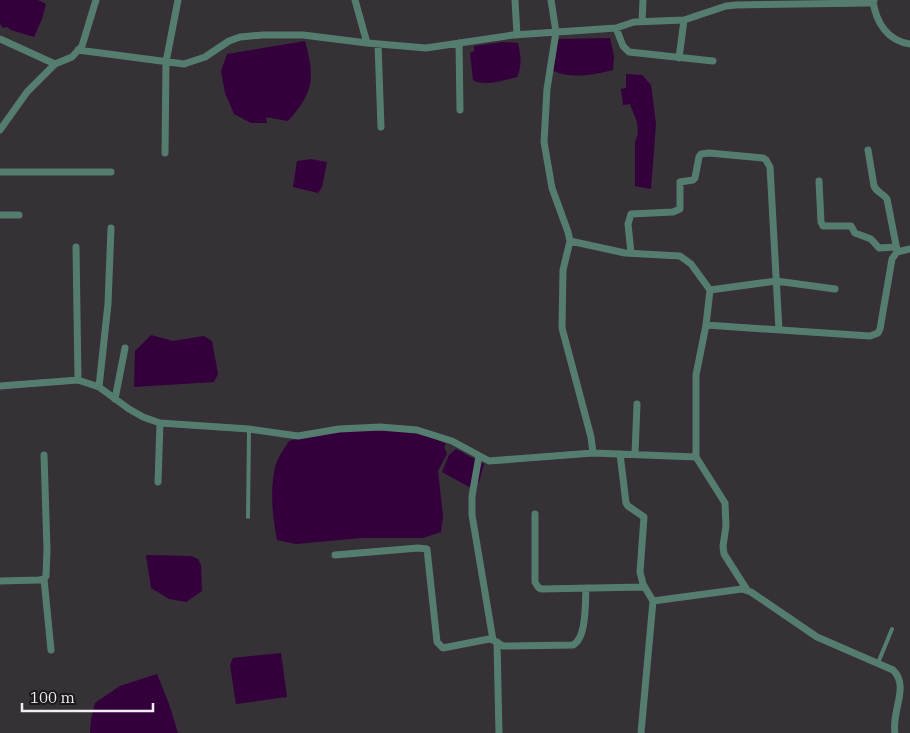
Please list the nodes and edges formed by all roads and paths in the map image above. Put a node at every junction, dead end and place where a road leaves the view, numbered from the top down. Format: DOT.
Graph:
graph roads {
  1 [pos="96,0"];
  2 [pos="178,0"];
  3 [pos="355,0"];
  4 [pos="515,0"];
  5 [pos="551,0"];
  6 [pos="643,0"];
  7 [pos="874,1"];
  8 [pos="746,2"];
  9 [pos="684,20"];
  10 [pos="642,21"];
  11 [pos="616,28"];
  12 [pos="556,32"];
  13 [pos="516,35"];
  14 [pos="0,39"];
  15 [pos="367,43"];
  16 [pos="459,43"];
  17 [pos="378,44"];
  18 [pos="910,44"];
  19 [pos="78,50"];
  20 [pos="679,58"];
  21 [pos="714,61"];
  22 [pos="166,62"];
  23 [pos="55,64"];
  24 [pos="460,110"];
  25 [pos="381,127"];
  26 [pos="0,130"];
  27 [pos="868,150"];
  28 [pos="165,153"];
  29 [pos="0,172"];
  30 [pos="111,172"];
  31 [pos="819,180"];
  32 [pos="0,215"];
  33 [pos="19,215"];
  34 [pos="110,228"];
  35 [pos="570,241"];
  36 [pos="76,247"];
  37 [pos="910,249"];
  38 [pos="896,250"];
  39 [pos="631,253"];
  40 [pos="776,281"];
  41 [pos="710,290"];
  42 [pos="835,290"];
  43 [pos="706,325"];
  44 [pos="779,330"];
  45 [pos="125,348"];
  46 [pos="78,380"];
  47 [pos="0,386"];
  48 [pos="99,387"];
  49 [pos="115,399"];
  50 [pos="637,404"];
  51 [pos="160,422"];
  52 [pos="249,429"];
  53 [pos="593,453"];
  54 [pos="620,454"];
  55 [pos="635,454"];
  56 [pos="44,455"];
  57 [pos="479,456"];
  58 [pos="696,457"];
  59 [pos="158,482"];
  60 [pos="535,514"];
  61 [pos="248,517"];
  62 [pos="335,556"];
  63 [pos="44,579"];
  64 [pos="0,581"];
  65 [pos="644,587"];
  66 [pos="586,588"];
  67 [pos="747,590"];
  68 [pos="653,601"];
  69 [pos="892,629"];
  70 [pos="495,641"];
  71 [pos="51,650"];
  72 [pos="878,663"];
  73 [pos="499,733"];
  74 [pos="641,733"];
  75 [pos="896,733"];
  1 -- 19 [label="street"];
  2 -- 22 [label="street"];
  3 -- 15 [label="street"];
  4 -- 13 [label="street"];
  5 -- 12 [label="street"];
  6 -- 10 [label="street"];
  7 -- 8 [label="street"];
  7 -- 18 [label="street"];
  8 -- 9 [label="street"];
  9 -- 10 [label="street"];
  9 -- 20 [label="street"];
  10 -- 11 [label="street"];
  11 -- 12 [label="street"];
  11 -- 20 [label="street"];
  12 -- 13 [label="street"];
  12 -- 35 [label="street"];
  13 -- 16 [label="street"];
  14 -- 23 [label="street"];
  15 -- 17 [label="street"];
  15 -- 22 [label="street"];
  16 -- 17 [label="street"];
  16 -- 24 [label="street"];
  17 -- 25 [label="street"];
  19 -- 22 [label="street"];
  19 -- 23 [label="street"];
  20 -- 21 [label="street"];
  22 -- 28 [label="street"];
  23 -- 26 [label="street"];
  27 -- 38 [label="street"];
  29 -- 30 [label="street"];
  31 -- 38 [label="street"];
  32 -- 33 [label="street"];
  34 -- 48 [label="street"];
  35 -- 39 [label="street"];
  35 -- 53 [label="street"];
  36 -- 46 [label="street"];
  37 -- 38 [label="street"];
  38 -- 44 [label="street"];
  39 -- 40 [label="street"];
  39 -- 41 [label="street"];
  40 -- 41 [label="street"];
  40 -- 42 [label="street"];
  40 -- 44 [label="street"];
  41 -- 43 [label="street"];
  43 -- 44 [label="street"];
  43 -- 58 [label="street"];
  45 -- 49 [label="street"];
  46 -- 47 [label="street"];
  46 -- 48 [label="street"];
  48 -- 49 [label="street"];
  49 -- 51 [label="street"];
  50 -- 55 [label="street"];
  51 -- 52 [label="street"];
  51 -- 59 [label="street"];
  52 -- 57 [label="street"];
  52 -- 61 [label="lane"];
  53 -- 54 [label="street"];
  53 -- 57 [label="street"];
  54 -- 55 [label="street"];
  54 -- 65 [label="street"];
  55 -- 58 [label="street"];
  56 -- 63 [label="street"];
  57 -- 70 [label="street"];
  58 -- 67 [label="street"];
  60 -- 66 [label="street"];
  62 -- 70 [label="street"];
  63 -- 64 [label="street"];
  63 -- 71 [label="street"];
  65 -- 66 [label="street"];
  65 -- 68 [label="street"];
  66 -- 70 [label="street"];
  67 -- 68 [label="street"];
  67 -- 72 [label="street"];
  68 -- 74 [label="street"];
  69 -- 72 [label="lane"];
  70 -- 73 [label="street"];
  72 -- 75 [label="street"];
}
